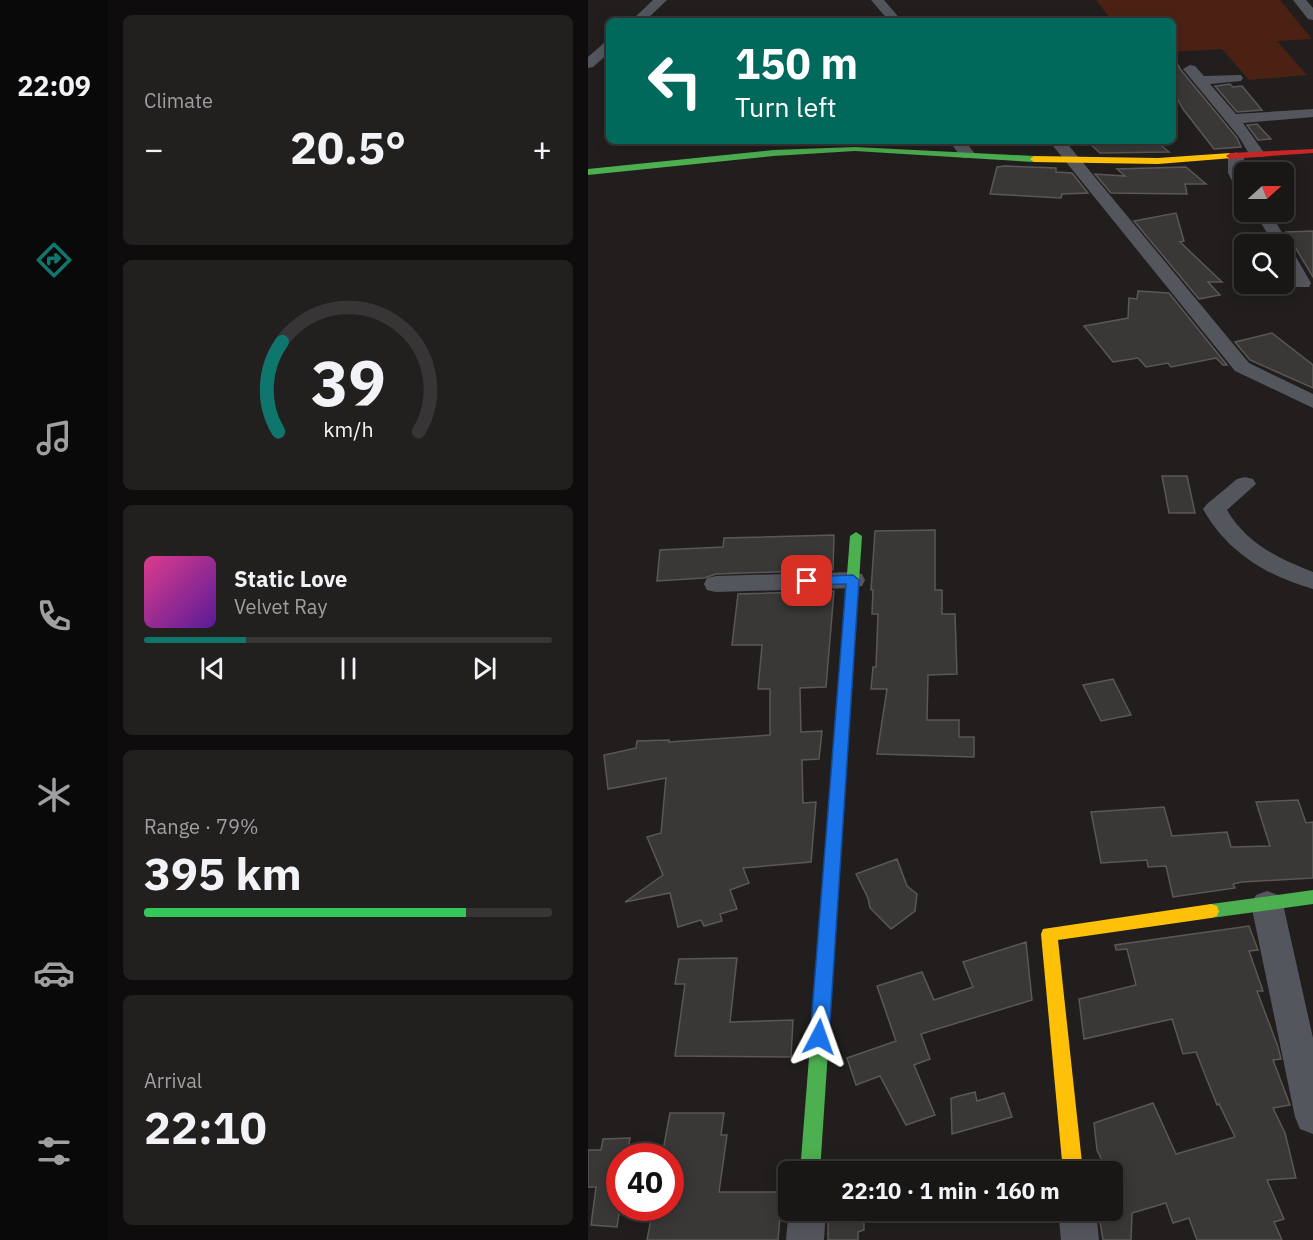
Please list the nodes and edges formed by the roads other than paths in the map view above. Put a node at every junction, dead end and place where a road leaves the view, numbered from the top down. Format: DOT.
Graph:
graph roads {
  1 [pos="661,0"];
  2 [pos="877,0"];
  3 [pos="1299,0"];
  4 [pos="1313,16"];
  5 [pos="640,18"];
  6 [pos="893,18"];
  7 [pos="606,49"];
  8 [pos="588,64"];
  9 [pos="1236,78"];
  10 [pos="1313,113"];
  11 [pos="1231,119"];
  12 [pos="960,144"];
  13 [pos="1060,144"];
  14 [pos="1313,150"];
  15 [pos="1257,154"];
  16 [pos="969,155"];
  17 [pos="1236,158"];
  18 [pos="1075,161"];
  19 [pos="1236,162"];
  20 [pos="588,172"];
  21 [pos="1294,267"];
  22 [pos="1302,283"];
  23 [pos="1313,402"];
  24 [pos="1245,484"];
  25 [pos="856,536"];
  26 [pos="853,580"];
  27 [pos="1313,581"];
  28 [pos="716,584"];
  29 [pos="1313,897"];
  30 [pos="1267,904"];
  31 [pos="1313,1117"];
  32 [pos="811,1161"];
  33 [pos="1072,1161"];
  34 [pos="806,1221"];
  35 [pos="1078,1221"];
  36 [pos="805,1240"];
  37 [pos="1080,1240"];
  1 -- 5 [label="street"];
  2 -- 6 [label="street"];
  3 -- 4 [label="street"];
  7 -- 8 [label="street"];
  9 -- 11 [label="street"];
  10 -- 11 [label="street"];
  11 -- 15 [label="street"];
  12 -- 16 [label="street"];
  13 -- 18 [label="street"];
  14 -- 15 [label="street"];
  15 -- 17 [label="street"];
  16 -- 18 [label="street"];
  16 -- 20 [label="street"];
  17 -- 18 [label="street"];
  17 -- 19 [label="street"];
  18 -- 23 [label="street"];
  21 -- 22 [label="street"];
  24 -- 27 [label="street"];
  25 -- 26 [label="street"];
  26 -- 28 [label="street"];
  26 -- 32 [label="street"];
  29 -- 30 [label="street"];
  30 -- 31 [label="street"];
  30 -- 33 [label="street"];
  34 -- 36 [label="street"];
  35 -- 37 [label="street"];
}
